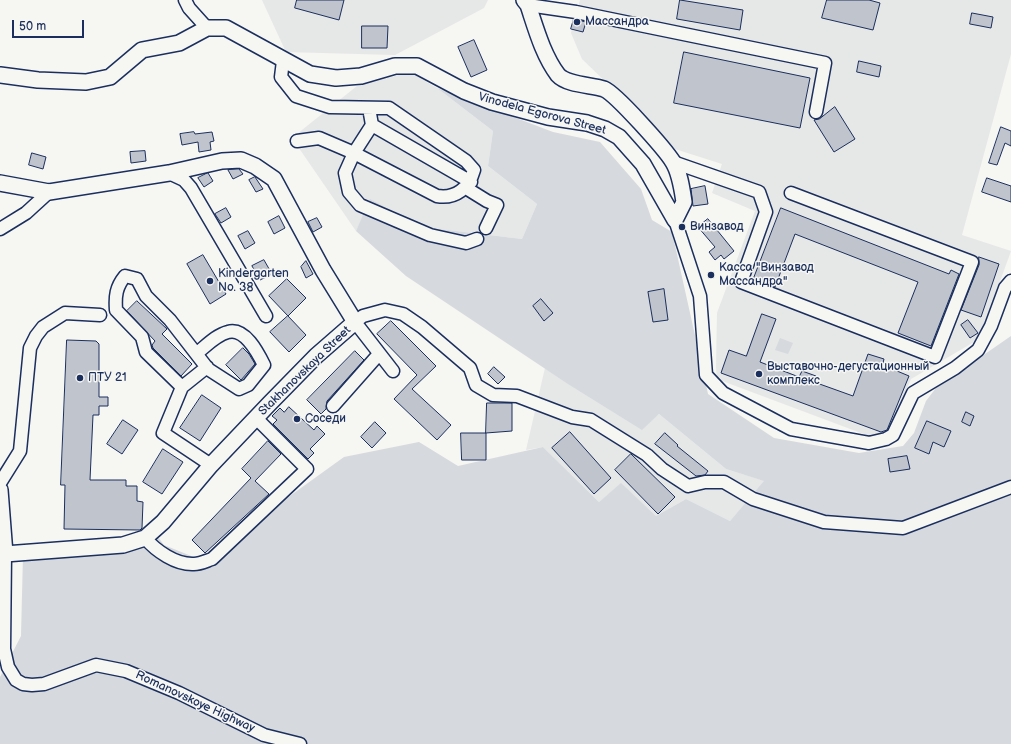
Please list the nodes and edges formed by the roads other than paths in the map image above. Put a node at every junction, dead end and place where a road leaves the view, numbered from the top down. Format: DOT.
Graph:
graph roads {
  1 [pos="185,0"];
  2 [pos="526,3"];
  3 [pos="207,28"];
  4 [pos="283,61"];
  5 [pos="0,75"];
  6 [pos="369,108"];
  7 [pos="816,112"];
  8 [pos="372,124"];
  9 [pos="296,142"];
  10 [pos="354,153"];
  11 [pos="673,162"];
  12 [pos="169,173"];
  13 [pos="0,183"];
  14 [pos="468,185"];
  15 [pos="49,192"];
  16 [pos="791,193"];
  17 [pos="675,220"];
  18 [pos="486,228"];
  19 [pos="0,229"];
  20 [pos="476,239"];
  21 [pos="1011,281"];
  22 [pos="100,315"];
  23 [pos="266,316"];
  24 [pos="355,322"];
  25 [pos="197,353"];
  26 [pos="379,354"];
  27 [pos="207,367"];
  28 [pos="393,371"];
  29 [pos="182,387"];
  30 [pos="333,406"];
  31 [pos="256,418"];
  32 [pos="211,465"];
  33 [pos="0,483"];
  34 [pos="1011,487"];
  35 [pos="0,490"];
  36 [pos="145,538"];
  37 [pos="5,554"];
  38 [pos="300,744"];
  1 -- 3 [label="street"];
  2 -- 7 [label="street"];
  2 -- 11 [label="main road"];
  3 -- 4 [label="main road, Vinodela Egorova Street"];
  3 -- 5 [label="main road, Vinodela Egorova Street"];
  4 -- 6 [label="street"];
  4 -- 17 [label="main road, Vinodela Egorova Street"];
  6 -- 8 [label="street"];
  6 -- 14 [label="street"];
  8 -- 10 [label="street"];
  8 -- 14 [label="street"];
  9 -- 10 [label="street"];
  10 -- 14 [label="street"];
  10 -- 20 [label="street"];
  11 -- 16 [label="street"];
  11 -- 17 [label="main road"];
  12 -- 15 [label="main road, Stakhanovskaya Street"];
  12 -- 23 [label="street"];
  12 -- 24 [label="main road, Stakhanovskaya Street"];
  13 -- 15 [label="main road, Stakhanovskaya Street"];
  14 -- 18 [label="street"];
  15 -- 19 [label="street"];
  17 -- 21 [label="street, Vinodela Egorova Street"];
  22 -- 33 [label="street"];
  24 -- 26 [label="street"];
  24 -- 31 [label="main road, Stakhanovskaya Street"];
  24 -- 34 [label="street"];
  25 -- 27 [label="street"];
  25 -- 27 [label="street"];
  25 -- 29 [label="street"];
  26 -- 28 [label="street"];
  26 -- 30 [label="street"];
  27 -- 29 [label="street"];
  29 -- 32 [label="street"];
  31 -- 32 [label="main road, Stakhanovskaya Street"];
  31 -- 36 [label="street"];
  32 -- 36 [label="main road, Stakhanovskaya Street"];
  35 -- 37 [label="main road"];
  36 -- 37 [label="main road, Stakhanovskaya Street"];
  37 -- 38 [label="street, Romanovskoye Highway"];
}
